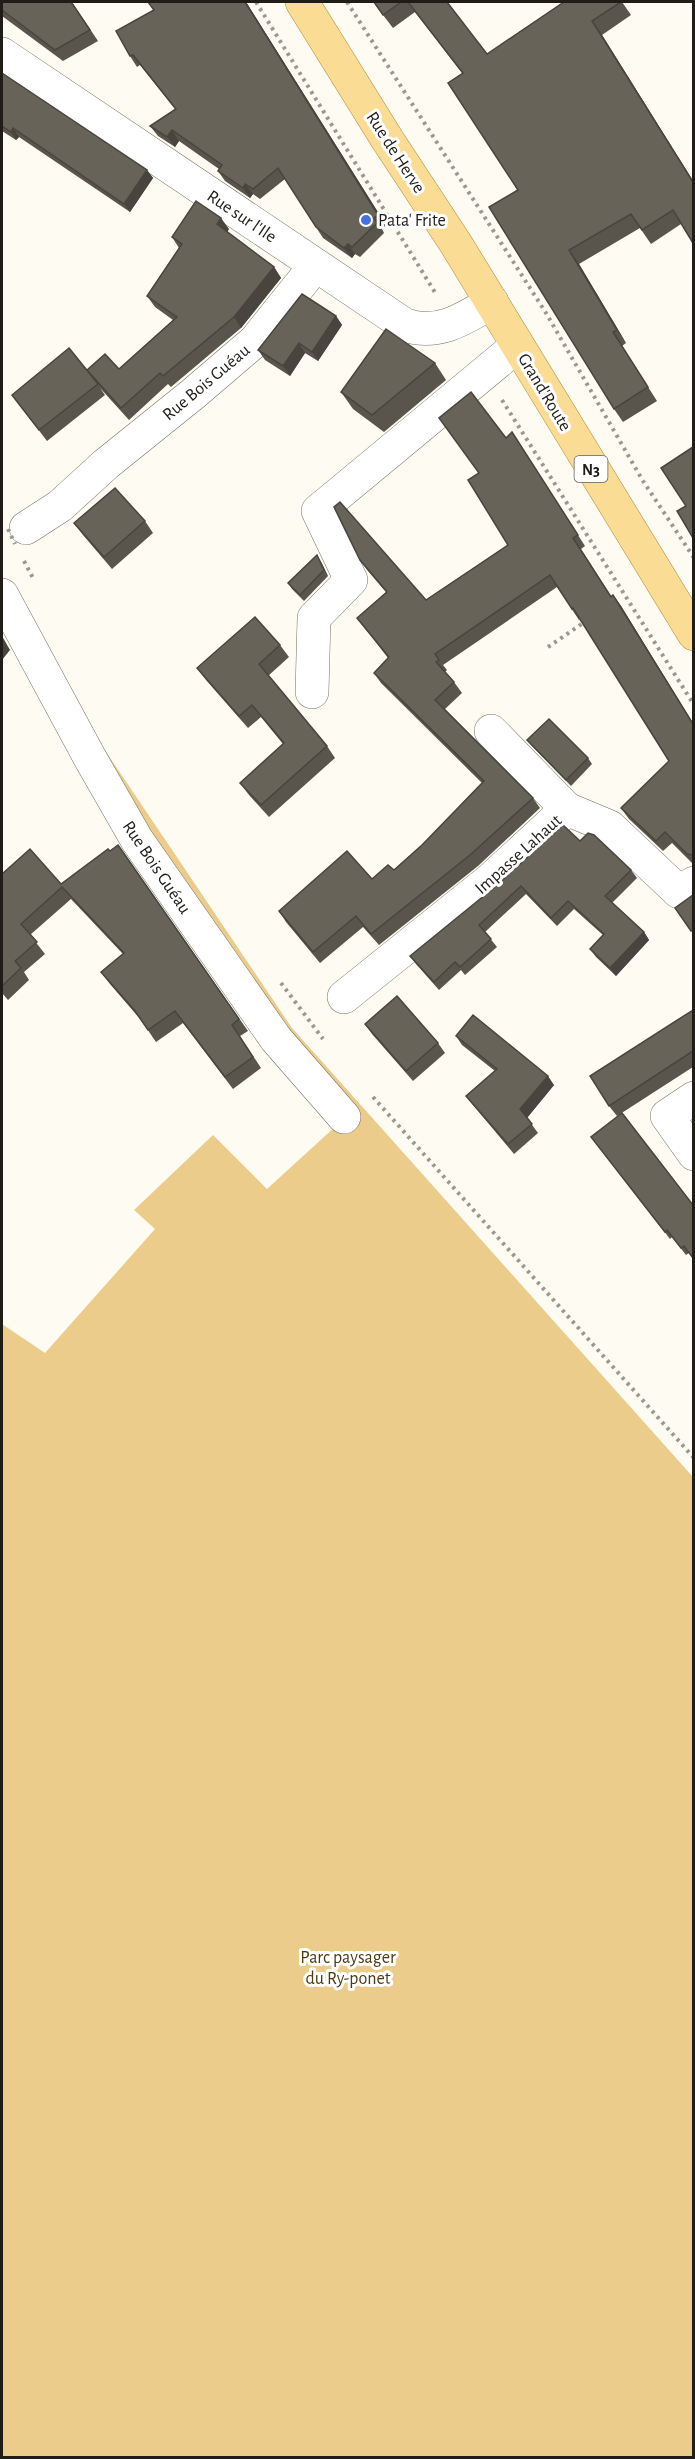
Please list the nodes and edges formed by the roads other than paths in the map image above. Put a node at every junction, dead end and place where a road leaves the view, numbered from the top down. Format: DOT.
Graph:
graph roads {
  1 [pos="302,2"];
  2 [pos="2,54"];
  3 [pos="315,266"];
  4 [pos="492,302"];
  5 [pos="517,346"];
  6 [pos="16,534"];
  7 [pos="2,595"];
  8 [pos="693,634"];
  9 [pos="312,692"];
  10 [pos="491,731"];
  11 [pos="567,809"];
  12 [pos="693,883"];
  13 [pos="344,997"];
  14 [pos="693,1098"];
  15 [pos="344,1117"];
  16 [pos="693,1154"];
  1 -- 4 [label="main road, Rue de Herve / N3"];
  2 -- 3 [label="street, Rue sur l'Ile"];
  3 -- 4 [label="street, Rue sur l'Ile"];
  3 -- 6 [label="street, Rue Bois Guéau"];
  4 -- 5 [label="main road, Grand'Route / N3"];
  5 -- 8 [label="main road, Grand'Route / N3"];
  5 -- 9 [label="street"];
  7 -- 15 [label="street, Rue Bois Guéau"];
  10 -- 11 [label="street"];
  11 -- 12 [label="street, Impasse Lahaut"];
  11 -- 13 [label="street, Impasse Lahaut"];
  14 -- 16 [label="street"];
}
